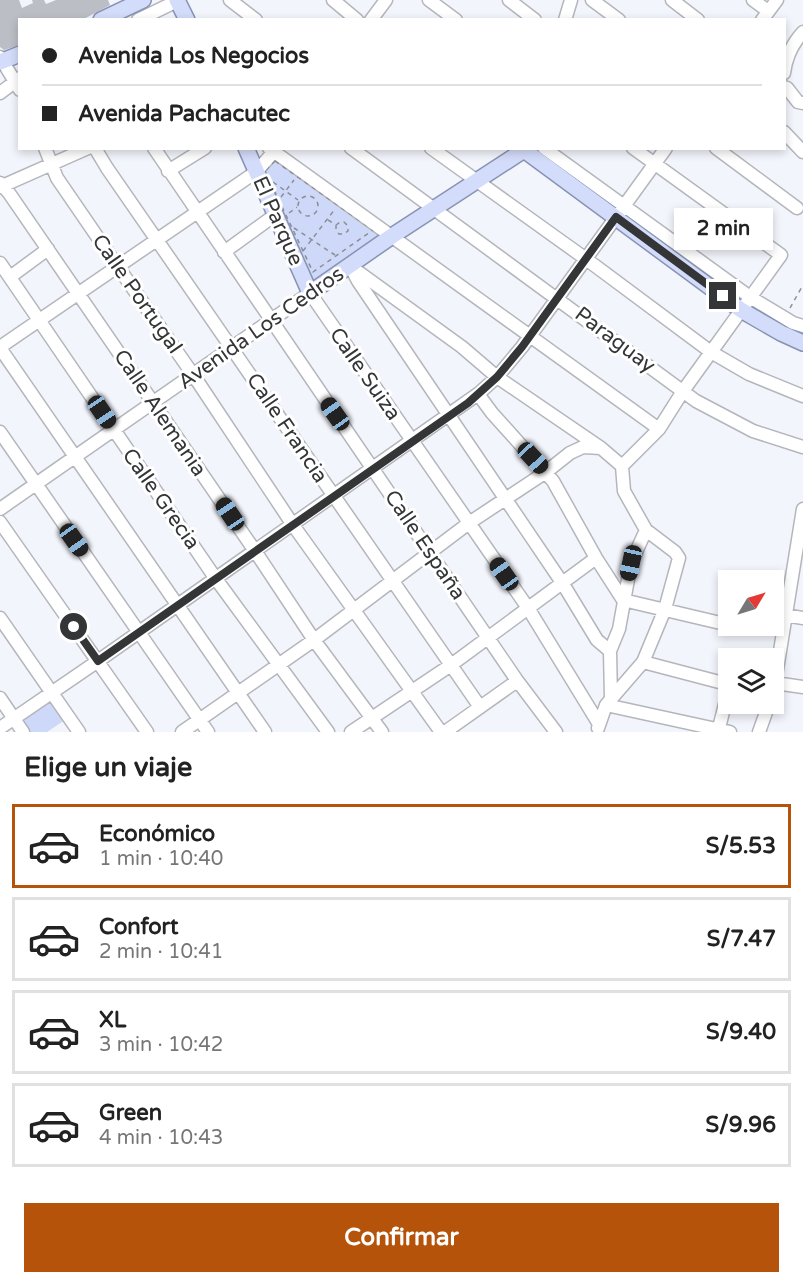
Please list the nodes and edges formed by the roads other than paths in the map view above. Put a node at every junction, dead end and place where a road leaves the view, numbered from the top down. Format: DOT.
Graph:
graph roads {
  1 [pos="144,0"];
  2 [pos="178,0"];
  3 [pos="230,0"];
  4 [pos="333,0"];
  5 [pos="386,0"];
  6 [pos="429,0"];
  7 [pos="509,0"];
  8 [pos="571,0"];
  9 [pos="592,0"];
  10 [pos="672,0"];
  11 [pos="753,0"];
  12 [pos="777,0"];
  13 [pos="121,10"];
  14 [pos="765,15"];
  15 [pos="105,18"];
  16 [pos="142,18"];
  17 [pos="186,18"];
  18 [pos="253,18"];
  19 [pos="355,18"];
  20 [pos="372,18"];
  21 [pos="453,18"];
  22 [pos="533,18"];
  23 [pos="566,18"];
  24 [pos="616,18"];
  25 [pos="696,18"];
  26 [pos="803,32"];
  27 [pos="18,55"];
  28 [pos="1,60"];
  29 [pos="786,60"];
  30 [pos="18,83"];
  31 [pos="786,88"];
  32 [pos="0,93"];
  33 [pos="803,103"];
  34 [pos="786,134"];
  35 [pos="46,150"];
  36 [pos="83,150"];
  37 [pos="96,150"];
  38 [pos="155,150"];
  39 [pos="202,150"];
  40 [pos="247,150"];
  41 [pos="273,150"];
  42 [pos="354,150"];
  43 [pos="434,150"];
  44 [pos="522,150"];
  45 [pos="526,150"];
  46 [pos="546,150"];
  47 [pos="636,150"];
  48 [pos="664,150"];
  49 [pos="719,150"];
  50 [pos="803,152"];
  51 [pos="51,164"];
  52 [pos="654,164"];
  53 [pos="168,171"];
  54 [pos="262,175"];
  55 [pos="475,181"];
  56 [pos="1,185"];
  57 [pos="434,208"];
  58 [pos="797,208"];
  59 [pos="620,212"];
  60 [pos="196,213"];
  61 [pos="275,215"];
  62 [pos="392,236"];
  63 [pos="157,240"];
  64 [pos="48,249"];
  65 [pos="224,252"];
  66 [pos="586,259"];
  67 [pos="0,263"];
  68 [pos="350,266"];
  69 [pos="118,267"];
  70 [pos="10,277"];
  71 [pos="79,294"];
  72 [pos="310,294"];
  73 [pos="558,298"];
  74 [pos="746,303"];
  75 [pos="40,320"];
  76 [pos="271,321"];
  77 [pos="803,326"];
  78 [pos="530,336"];
  79 [pos="803,343"];
  80 [pos="0,348"];
  81 [pos="232,349"];
  82 [pos="711,352"];
  83 [pos="194,376"];
  84 [pos="497,377"];
  85 [pos="683,391"];
  86 [pos="478,394"];
  87 [pos="803,396"];
  88 [pos="154,403"];
  89 [pos="447,416"];
  90 [pos="659,429"];
  91 [pos="114,430"];
  92 [pos="0,432"];
  93 [pos="412,441"];
  94 [pos="803,447"];
  95 [pos="601,448"];
  96 [pos="76,456"];
  97 [pos="622,466"];
  98 [pos="373,469"];
  99 [pos="546,472"];
  100 [pos="35,484"];
  101 [pos="333,497"];
  102 [pos="504,498"];
  103 [pos="0,509"];
  104 [pos="803,510"];
  105 [pos="0,522"];
  106 [pos="469,523"];
  107 [pos="293,525"];
  108 [pos="646,530"];
  109 [pos="255,551"];
  110 [pos="430,553"];
  111 [pos="596,558"];
  112 [pos="798,566"];
  113 [pos="216,579"];
  114 [pos="392,582"];
  115 [pos="563,584"];
  116 [pos="623,600"];
  117 [pos="178,605"];
  118 [pos="528,608"];
  119 [pos="665,609"];
  120 [pos="354,610"];
  121 [pos="785,615"];
  122 [pos="0,618"];
  123 [pos="803,618"];
  124 [pos="718,622"];
  125 [pos="138,633"];
  126 [pos="488,638"];
  127 [pos="314,640"];
  128 [pos="780,648"];
  129 [pos="610,651"];
  130 [pos="98,661"];
  131 [pos="643,663"];
  132 [pos="279,665"];
  133 [pos="451,665"];
  134 [pos="517,681"];
  135 [pos="784,686"];
  136 [pos="803,687"];
  137 [pos="53,692"];
  138 [pos="412,692"];
  139 [pos="238,693"];
  140 [pos="0,698"];
  141 [pos="608,702"];
  142 [pos="480,707"];
  143 [pos="765,714"];
  144 [pos="14,718"];
  145 [pos="372,719"];
  146 [pos="200,721"];
  147 [pos="0,728"];
  148 [pos="598,728"];
  149 [pos="722,731"];
  150 [pos="23,732"];
  151 [pos="79,732"];
  152 [pos="147,732"];
  153 [pos="182,732"];
  154 [pos="207,732"];
  155 [pos="265,732"];
  156 [pos="328,732"];
  157 [pos="351,732"];
  158 [pos="382,732"];
  159 [pos="443,732"];
  160 [pos="556,732"];
  161 [pos="759,732"];
  1 -- 13 [label="main road"];
  2 -- 16 [label="street"];
  2 -- 17 [label="main road"];
  3 -- 18 [label="street"];
  4 -- 19 [label="street"];
  5 -- 20 [label="street"];
  6 -- 21 [label="street"];
  7 -- 22 [label="street"];
  8 -- 23 [label="street"];
  9 -- 24 [label="street"];
  10 -- 25 [label="street"];
  11 -- 14 [label="street"];
  12 -- 14 [label="street"];
  13 -- 15 [label="main road"];
  26 -- 29 [label="street"];
  27 -- 28 [label="main road"];
  28 -- 30 [label="street"];
  30 -- 32 [label="street"];
  31 -- 33 [label="street"];
  34 -- 50 [label="street"];
  35 -- 51 [label="street, Calle Portugal"];
  36 -- 51 [label="street"];
  37 -- 63 [label="street, Calle Francia"];
  38 -- 53 [label="street, Calle España"];
  39 -- 53 [label="street"];
  40 -- 54 [label="main road, El Parque"];
  41 -- 54 [label="street"];
  41 -- 62 [label="street"];
  42 -- 57 [label="street, Paraguay"];
  43 -- 55 [label="street"];
  44 -- 55 [label="main road, Avenida Los Cedros"];
  45 -- 59 [label="main road"];
  46 -- 59 [label="street"];
  47 -- 52 [label="street"];
  48 -- 52 [label="street"];
  49 -- 58 [label="street"];
  51 -- 56 [label="street"];
  51 -- 69 [label="street, Calle Portugal"];
  52 -- 59 [label="street"];
  52 -- 74 [label="street"];
  53 -- 60 [label="street, Calle España"];
  54 -- 60 [label="street"];
  54 -- 61 [label="main road, El Parque"];
  55 -- 57 [label="main road, Avenida Los Cedros"];
  55 -- 66 [label="street"];
  56 -- 64 [label="street, Calle Alemania"];
  57 -- 62 [label="main road, Avenida Los Cedros"];
  57 -- 73 [label="street, Paraguay"];
  59 -- 66 [label="street"];
  59 -- 74 [label="main road"];
  60 -- 63 [label="street"];
  60 -- 65 [label="street, Calle España"];
  61 -- 65 [label="street"];
  61 -- 72 [label="main road, El Parque"];
  62 -- 68 [label="main road, Avenida Los Cedros"];
  62 -- 78 [label="street"];
  63 -- 69 [label="street"];
  63 -- 81 [label="street, Calle Francia"];
  64 -- 70 [label="street"];
  64 -- 71 [label="street, Calle Alemania"];
  65 -- 76 [label="street, Calle España"];
  66 -- 73 [label="street"];
  66 -- 82 [label="street"];
  67 -- 70 [label="street, Calle Grecia"];
  68 -- 72 [label="main road, Avenida Los Cedros"];
  68 -- 84 [label="street"];
  68 -- 89 [label="street"];
  69 -- 71 [label="street"];
  69 -- 83 [label="street, Calle Portugal"];
  70 -- 75 [label="street, Calle Grecia"];
  71 -- 75 [label="street"];
  71 -- 88 [label="street, Calle Alemania"];
  72 -- 76 [label="street, Avenida Los Cedros"];
  72 -- 93 [label="street, Calle Suiza"];
  73 -- 78 [label="street"];
  73 -- 85 [label="street, Paraguay"];
  74 -- 77 [label="street"];
  74 -- 79 [label="main road"];
  74 -- 82 [label="street"];
  75 -- 80 [label="street"];
  75 -- 91 [label="street, Calle Grecia"];
  76 -- 81 [label="street, Avenida Los Cedros"];
  76 -- 98 [label="street, Calle España"];
  78 -- 84 [label="street"];
  78 -- 90 [label="street"];
  80 -- 96 [label="street"];
  81 -- 83 [label="street, Avenida Los Cedros"];
  81 -- 101 [label="street, Calle Francia"];
  82 -- 85 [label="street"];
  82 -- 87 [label="street"];
  83 -- 88 [label="street, Avenida Los Cedros"];
  83 -- 107 [label="street, Calle Portugal"];
  84 -- 86 [label="street"];
  84 -- 95 [label="street"];
  85 -- 90 [label="street"];
  85 -- 94 [label="street, Paraguay"];
  86 -- 89 [label="street"];
  86 -- 99 [label="street"];
  88 -- 91 [label="street, Avenida Los Cedros"];
  88 -- 109 [label="street, Calle Alemania"];
  89 -- 93 [label="street"];
  89 -- 102 [label="street"];
  90 -- 97 [label="street"];
  91 -- 96 [label="street, Avenida Los Cedros"];
  91 -- 113 [label="street, Calle Grecia"];
  92 -- 100 [label="street"];
  93 -- 98 [label="street"];
  93 -- 106 [label="street, Calle Suiza"];
  95 -- 97 [label="street"];
  95 -- 99 [label="street"];
  96 -- 100 [label="street, Avenida Los Cedros"];
  96 -- 117 [label="street"];
  97 -- 108 [label="street"];
  98 -- 101 [label="street"];
  98 -- 110 [label="street, Calle España"];
  99 -- 102 [label="street"];
  99 -- 111 [label="street"];
  100 -- 103 [label="street, Avenida Los Cedros"];
  100 -- 125 [label="street"];
  101 -- 107 [label="street"];
  101 -- 114 [label="street, Calle Francia"];
  102 -- 106 [label="street"];
  102 -- 115 [label="street"];
  104 -- 112 [label="street"];
  105 -- 130 [label="street"];
  106 -- 110 [label="street"];
  106 -- 118 [label="street, Calle Suiza"];
  107 -- 109 [label="street"];
  107 -- 120 [label="street, Calle Portugal"];
  108 -- 116 [label="street"];
  108 -- 119 [label="street"];
  109 -- 113 [label="street"];
  109 -- 127 [label="street, Calle Alemania"];
  110 -- 114 [label="street"];
  110 -- 126 [label="street, Calle España"];
  111 -- 115 [label="street"];
  111 -- 116 [label="street"];
  112 -- 121 [label="street"];
  113 -- 117 [label="street"];
  113 -- 132 [label="street, Calle Grecia"];
  114 -- 120 [label="street"];
  114 -- 133 [label="street, Calle Francia"];
  115 -- 118 [label="street"];
  115 -- 129 [label="street"];
  116 -- 119 [label="street"];
  116 -- 129 [label="street"];
  117 -- 125 [label="street"];
  117 -- 139 [label="street"];
  118 -- 126 [label="street"];
  118 -- 148 [label="street, Calle Suiza"];
  119 -- 124 [label="street"];
  119 -- 131 [label="street"];
  120 -- 127 [label="street"];
  120 -- 138 [label="street, Calle Portugal"];
  121 -- 123 [label="street"];
  121 -- 128 [label="street"];
  122 -- 137 [label="street"];
  125 -- 130 [label="street"];
  125 -- 146 [label="street"];
  126 -- 133 [label="street"];
  126 -- 134 [label="street, Calle España"];
  127 -- 132 [label="street"];
  127 -- 145 [label="street, Calle Alemania"];
  129 -- 141 [label="street"];
  130 -- 137 [label="street"];
  130 -- 152 [label="street"];
  131 -- 141 [label="street"];
  131 -- 149 [label="street"];
  132 -- 139 [label="street"];
  132 -- 156 [label="street, Calle Grecia"];
  133 -- 138 [label="street"];
  133 -- 142 [label="street, Calle Francia"];
  134 -- 142 [label="street"];
  134 -- 160 [label="street, Calle España"];
  135 -- 136 [label="street"];
  137 -- 144 [label="street"];
  137 -- 151 [label="street"];
  138 -- 145 [label="street"];
  138 -- 159 [label="street, Calle Portugal"];
  139 -- 146 [label="street"];
  139 -- 155 [label="street"];
  140 -- 144 [label="street"];
  141 -- 148 [label="street"];
  141 -- 149 [label="street"];
  142 -- 159 [label="street"];
  143 -- 161 [label="street"];
  144 -- 147 [label="street"];
  144 -- 150 [label="street"];
  145 -- 157 [label="street"];
  145 -- 158 [label="street, Calle Alemania"];
  146 -- 153 [label="street"];
  146 -- 154 [label="street"];
}
